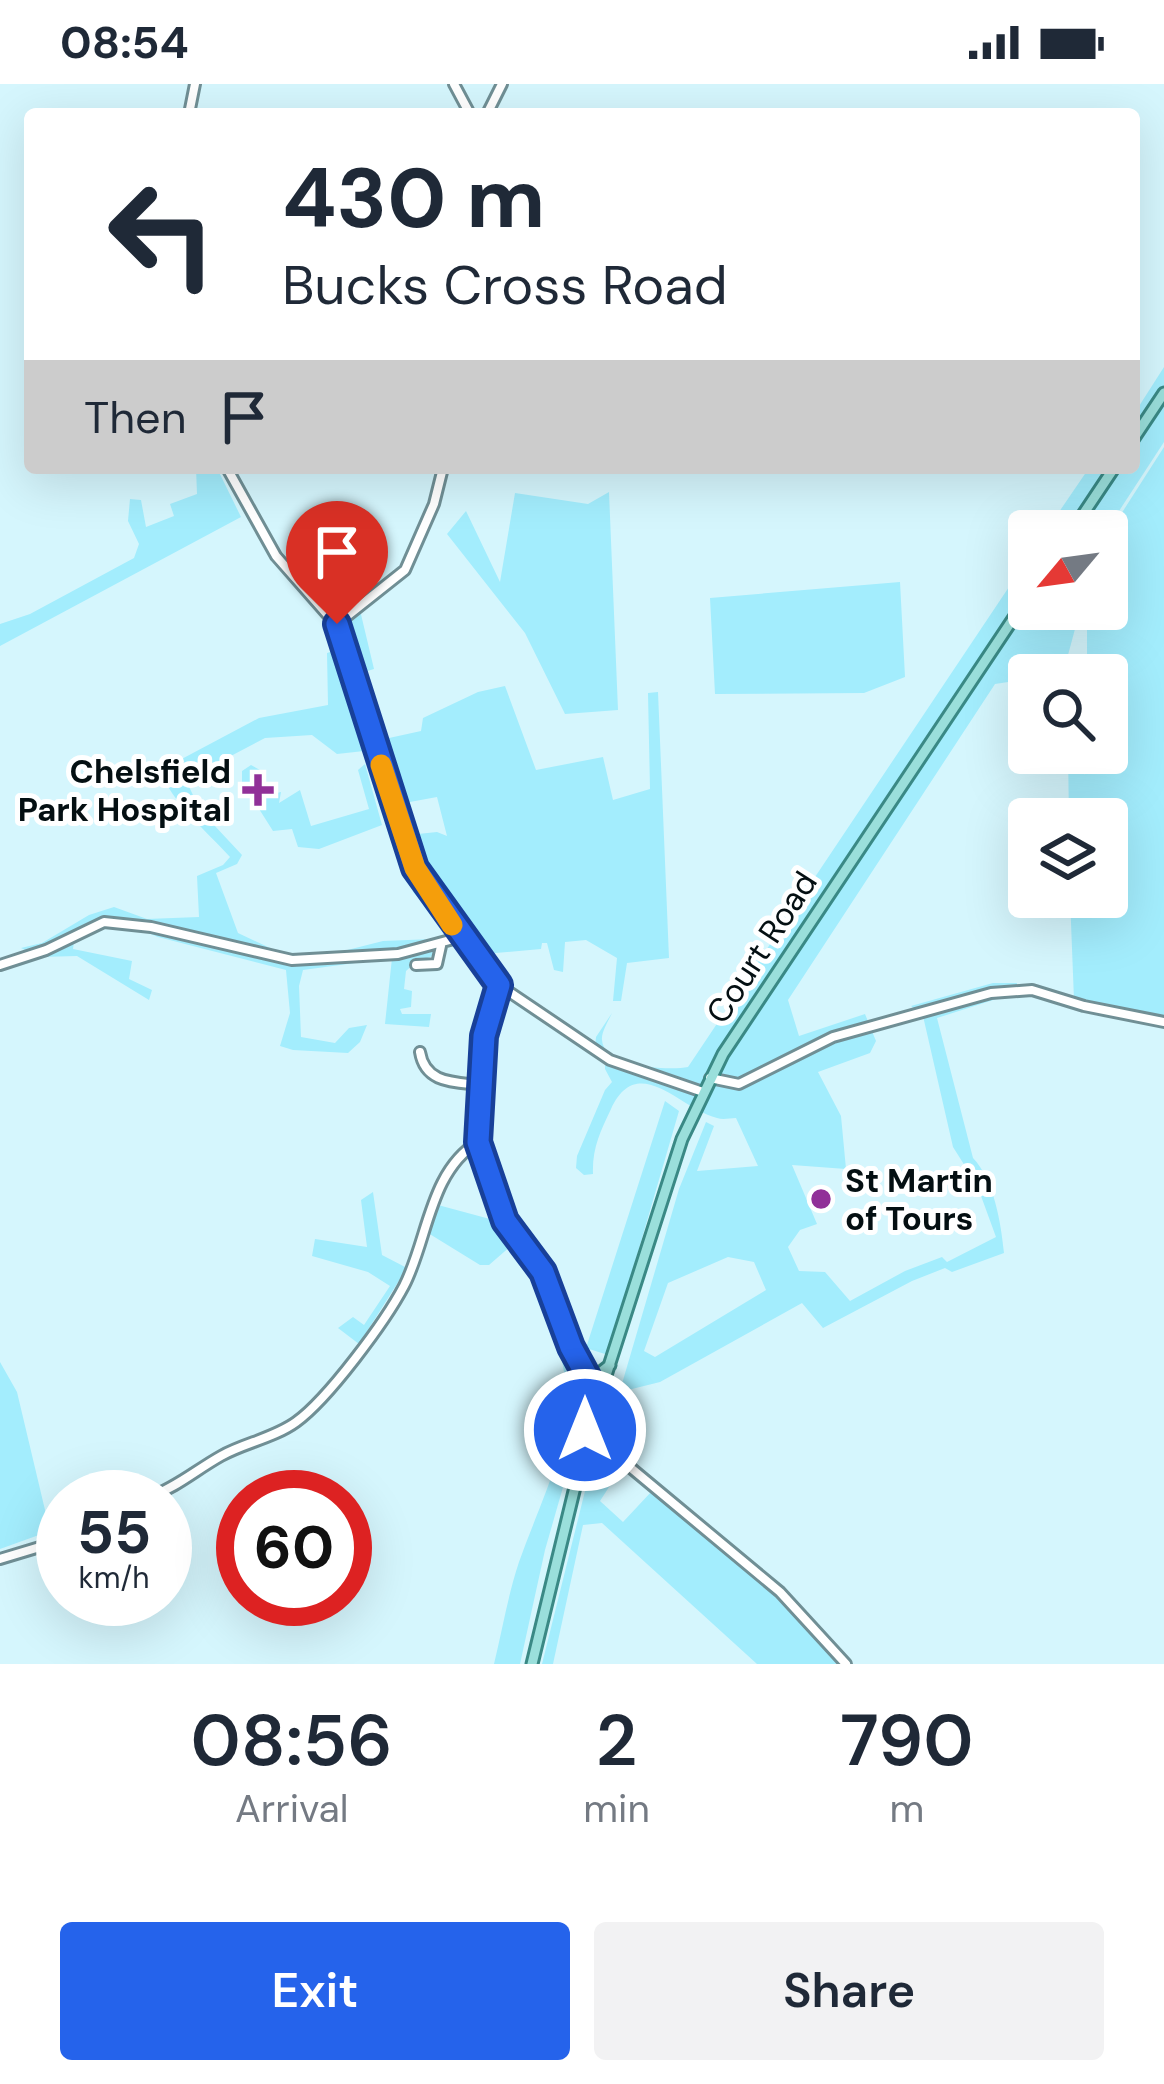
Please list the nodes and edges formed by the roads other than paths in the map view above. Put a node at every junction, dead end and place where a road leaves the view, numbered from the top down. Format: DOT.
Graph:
graph roads {
  1 [pos="1164,393"];
  2 [pos="1140,429"];
  3 [pos="229,474"];
  4 [pos="442,474"];
  5 [pos="1110,474"];
  6 [pos="1086,510"];
  7 [pos="337,624"];
  8 [pos="1008,626"];
  9 [pos="461,938"];
  10 [pos="441,946"];
  11 [pos="0,965"];
  12 [pos="416,965"];
  13 [pos="499,985"];
  14 [pos="1164,1022"];
  15 [pos="420,1052"];
  16 [pos="710,1078"];
  17 [pos="479,1085"];
  18 [pos="703,1092"];
  19 [pos="478,1142"];
  20 [pos="610,1365"];
  21 [pos="589,1383"];
  22 [pos="603,1389"];
  23 [pos="596,1421"];
  24 [pos="192,1476"];
  25 [pos="36,1548"];
  26 [pos="0,1559"];
  27 [pos="532,1664"];
  28 [pos="846,1664"];
  1 -- 2 [label="main road"];
  3 -- 7 [label="street"];
  4 -- 7 [label="street"];
  5 -- 6 [label="main road"];
  7 -- 9 [label="street"];
  8 -- 16 [label="main road, Court Road"];
  9 -- 10 [label="street"];
  9 -- 13 [label="street"];
  10 -- 11 [label="street"];
  10 -- 12 [label="street"];
  13 -- 17 [label="street"];
  13 -- 18 [label="street"];
  14 -- 16 [label="street"];
  15 -- 17 [label="street"];
  16 -- 18 [label="main road, Court Road"];
  17 -- 19 [label="street"];
  18 -- 20 [label="main road, Court Road"];
  19 -- 21 [label="street"];
  19 -- 24 [label="street"];
  20 -- 21 [label="main road"];
  20 -- 22 [label="main road, Court Road"];
  21 -- 22 [label="main road"];
  21 -- 23 [label="main road, Court Road"];
  22 -- 23 [label="main road, Court Road"];
  23 -- 27 [label="main road, Court Road"];
  23 -- 28 [label="street"];
  25 -- 26 [label="street"];
}
